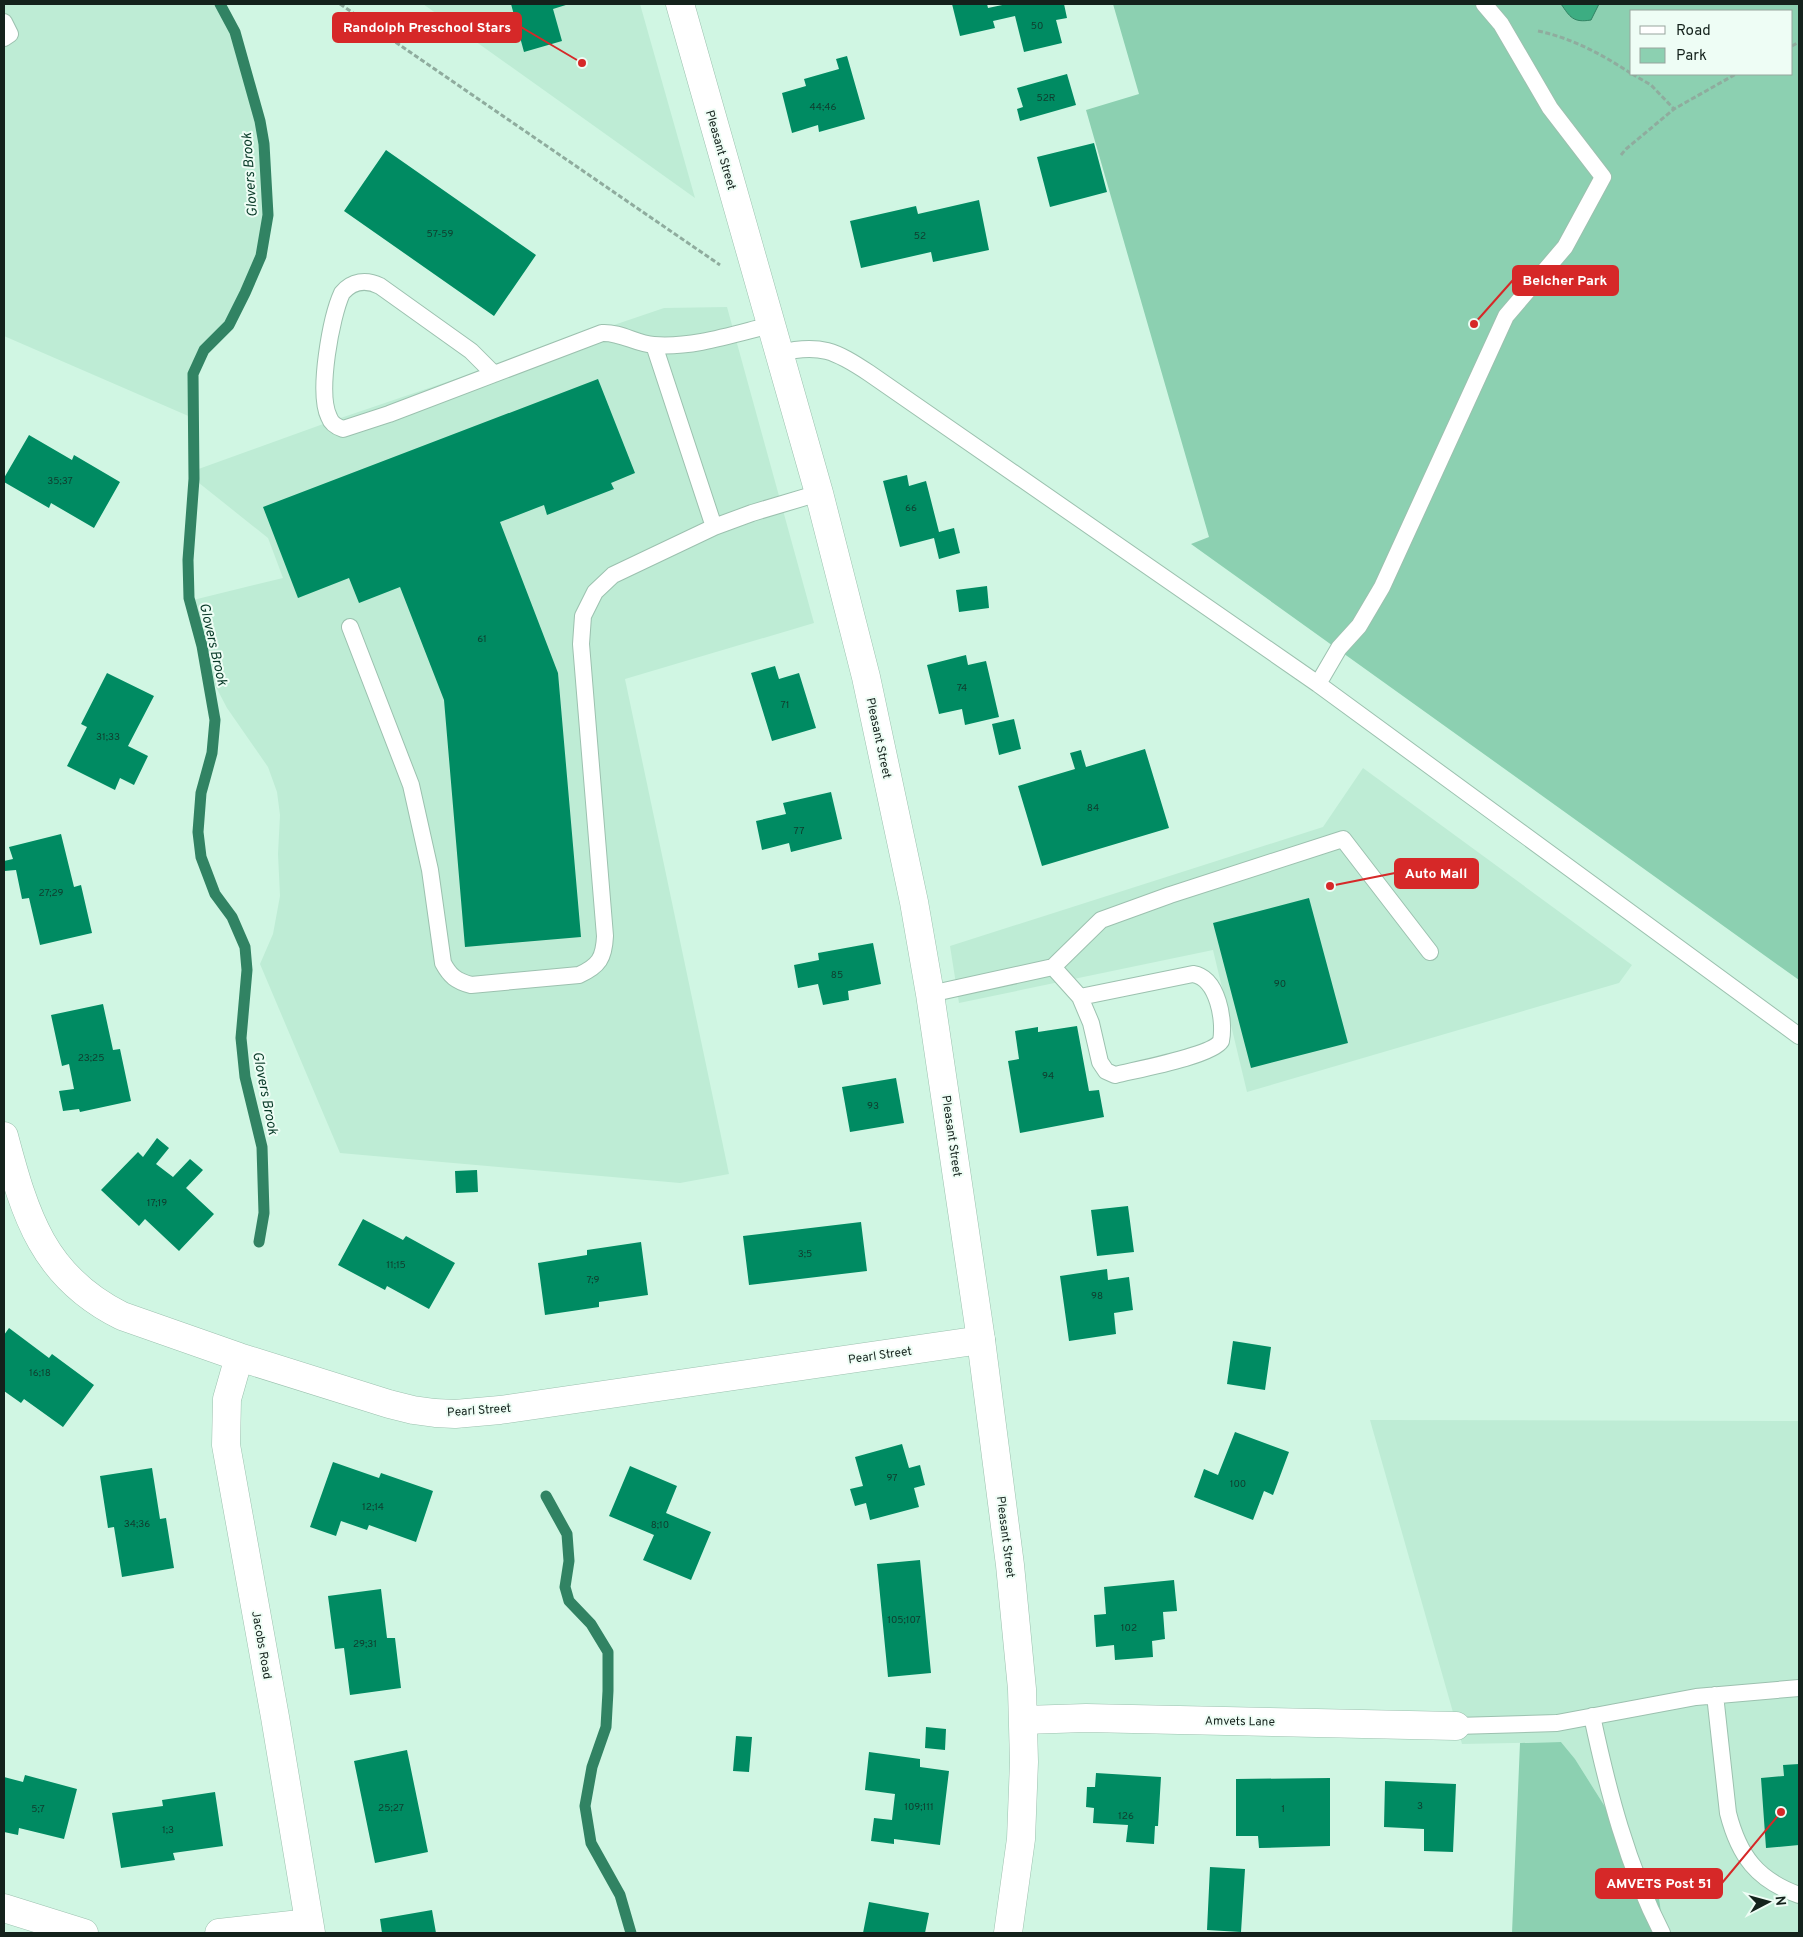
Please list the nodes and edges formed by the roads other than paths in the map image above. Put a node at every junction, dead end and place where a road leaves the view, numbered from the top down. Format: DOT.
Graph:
graph roads {
  1 [pos="680,4"];
  2 [pos="1484,4"];
  3 [pos="4,22"];
  4 [pos="4,38"];
  5 [pos="772,324"];
  6 [pos="654,346"];
  7 [pos="779,353"];
  8 [pos="494,374"];
  9 [pos="819,493"];
  10 [pos="714,527"];
  11 [pos="350,627"];
  12 [pos="1318,684"];
  13 [pos="1430,952"];
  14 [pos="1053,967"];
  15 [pos="930,994"];
  16 [pos="1080,997"];
  17 [pos="1799,1036"];
  18 [pos="4,1136"];
  19 [pos="981,1340"];
  20 [pos="239,1357"];
  21 [pos="1799,1688"];
  22 [pos="1715,1695"];
  23 [pos="1592,1716"];
  24 [pos="1024,1720"];
  25 [pos="1456,1726"];
  26 [pos="1799,1895"];
  27 [pos="4,1908"];
  28 [pos="310,1928"];
  29 [pos="84,1933"];
  30 [pos="219,1933"];
  31 [pos="1008,1933"];
  32 [pos="1662,1933"];
  1 -- 5 [label="street, Pleasant Street"];
  2 -- 12 [label="lane"];
  3 -- 4 [label="lane"];
  5 -- 6 [label="lane"];
  5 -- 7 [label="street, Pleasant Street"];
  6 -- 8 [label="lane"];
  6 -- 10 [label="lane"];
  7 -- 9 [label="street, Pleasant Street"];
  7 -- 12 [label="lane"];
  8 -- 8 [label="lane"];
  9 -- 10 [label="lane"];
  9 -- 15 [label="street, Pleasant Street"];
  10 -- 11 [label="lane"];
  12 -- 17 [label="lane"];
  13 -- 14 [label="lane"];
  14 -- 15 [label="lane"];
  14 -- 16 [label="lane"];
  15 -- 19 [label="street, Pleasant Street"];
  16 -- 16 [label="lane"];
  18 -- 20 [label="street, Pearl Street"];
  19 -- 20 [label="street, Pearl Street"];
  19 -- 24 [label="street, Pleasant Street"];
  20 -- 28 [label="street, Jacobs Road"];
  21 -- 22 [label="lane"];
  22 -- 23 [label="lane"];
  22 -- 26 [label="lane"];
  23 -- 25 [label="lane"];
  23 -- 32 [label="lane"];
  24 -- 25 [label="street, Amvets Lane"];
  24 -- 31 [label="street, Pleasant Street"];
  27 -- 29 [label="street"];
  28 -- 30 [label="street"];
}
